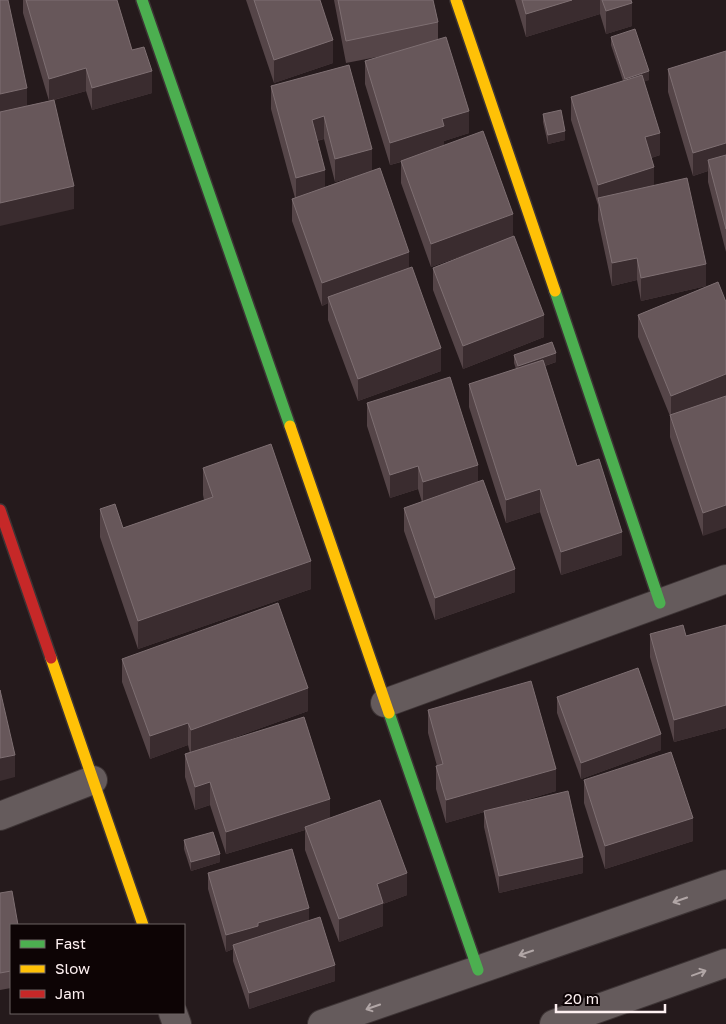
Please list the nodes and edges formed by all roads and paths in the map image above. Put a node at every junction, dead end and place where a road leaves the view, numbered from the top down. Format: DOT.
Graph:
graph roads {
  1 [pos="142,0"];
  2 [pos="456,0"];
  3 [pos="0,510"];
  4 [pos="726,579"];
  5 [pos="660,603"];
  6 [pos="386,703"];
  7 [pos="93,780"];
  8 [pos="0,816"];
  9 [pos="726,884"];
  10 [pos="143,924"];
  11 [pos="726,963"];
  12 [pos="478,970"];
  13 [pos="322,1024"];
  14 [pos="554,1024"];
  1 -- 6 [label="street"];
  2 -- 5 [label="street"];
  3 -- 7 [label="street"];
  4 -- 5 [label="street"];
  5 -- 6 [label="street"];
  6 -- 12 [label="street"];
  7 -- 8 [label="street"];
  7 -- 10 [label="street"];
  9 -- 12 [label="street, one-way"];
  14 -- 11 [label="street, one-way"];
  12 -- 13 [label="street, one-way"];
}
